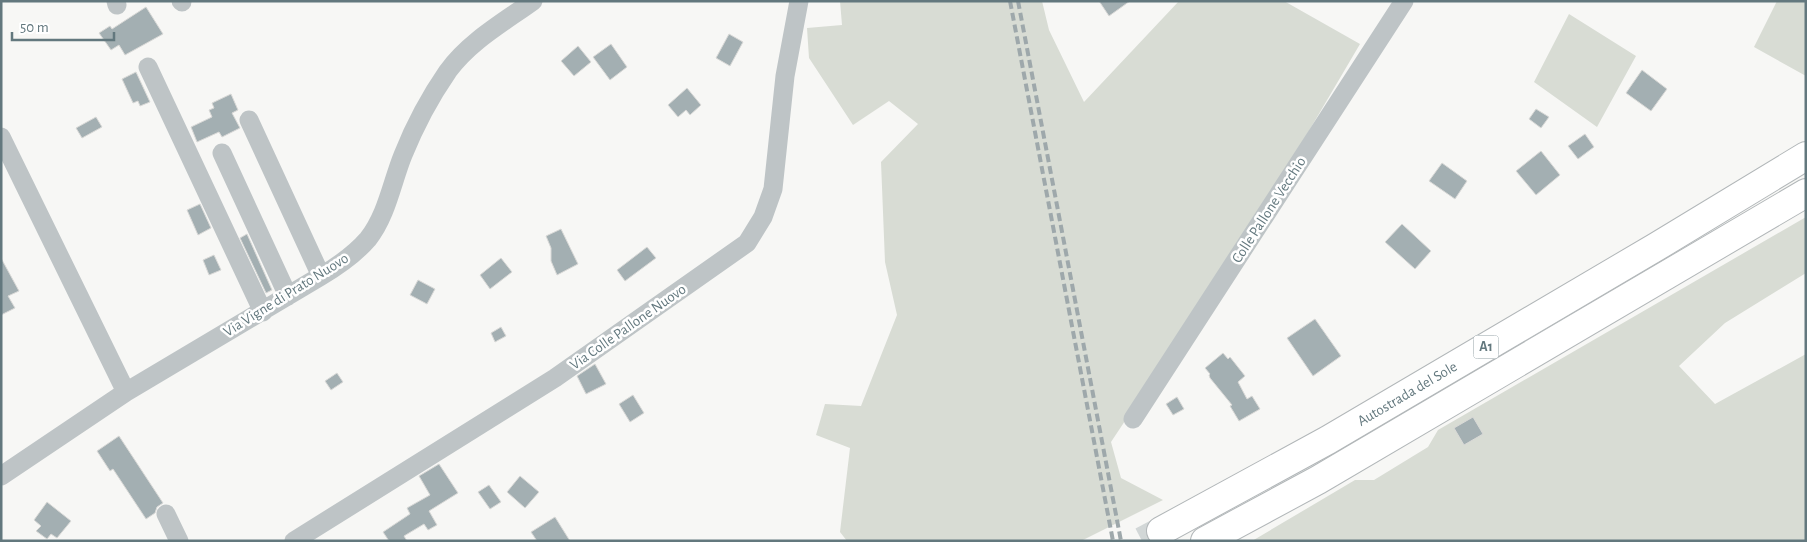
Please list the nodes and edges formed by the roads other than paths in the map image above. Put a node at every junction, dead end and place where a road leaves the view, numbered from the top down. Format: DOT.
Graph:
graph roads {
  1 [pos="533,1"];
  2 [pos="799,1"];
  3 [pos="1404,1"];
  4 [pos="148,67"];
  5 [pos="249,120"];
  6 [pos="1,137"];
  7 [pos="222,153"];
  8 [pos="1806,156"];
  9 [pos="1806,194"];
  10 [pos="321,276"];
  11 [pos="288,296"];
  12 [pos="262,312"];
  13 [pos="126,392"];
  14 [pos="1133,418"];
  15 [pos="1,476"];
  16 [pos="166,514"];
  17 [pos="1161,531"];
  18 [pos="179,541"];
  19 [pos="294,541"];
  20 [pos="1206,541"];
  1 -- 10 [label="street, Via Vigne di Prato Nuovo"];
  2 -- 19 [label="street, Via Colle Pallone Nuovo"];
  3 -- 14 [label="street, Colle Pallone Vecchio"];
  4 -- 12 [label="street"];
  5 -- 10 [label="street"];
  6 -- 13 [label="street"];
  7 -- 11 [label="street"];
  8 -- 17 [label="highway, Autostrada del Sole / A1"];
  9 -- 20 [label="highway, Autostrada del Sole / A1"];
  10 -- 11 [label="street, Via Vigne di Prato Nuovo"];
  11 -- 12 [label="street, Via Vigne di Prato Nuovo"];
  12 -- 13 [label="street, Via Vigne di Prato Nuovo"];
  13 -- 15 [label="street, Via Vigne di Prato Nuovo"];
  16 -- 18 [label="street"];
}
